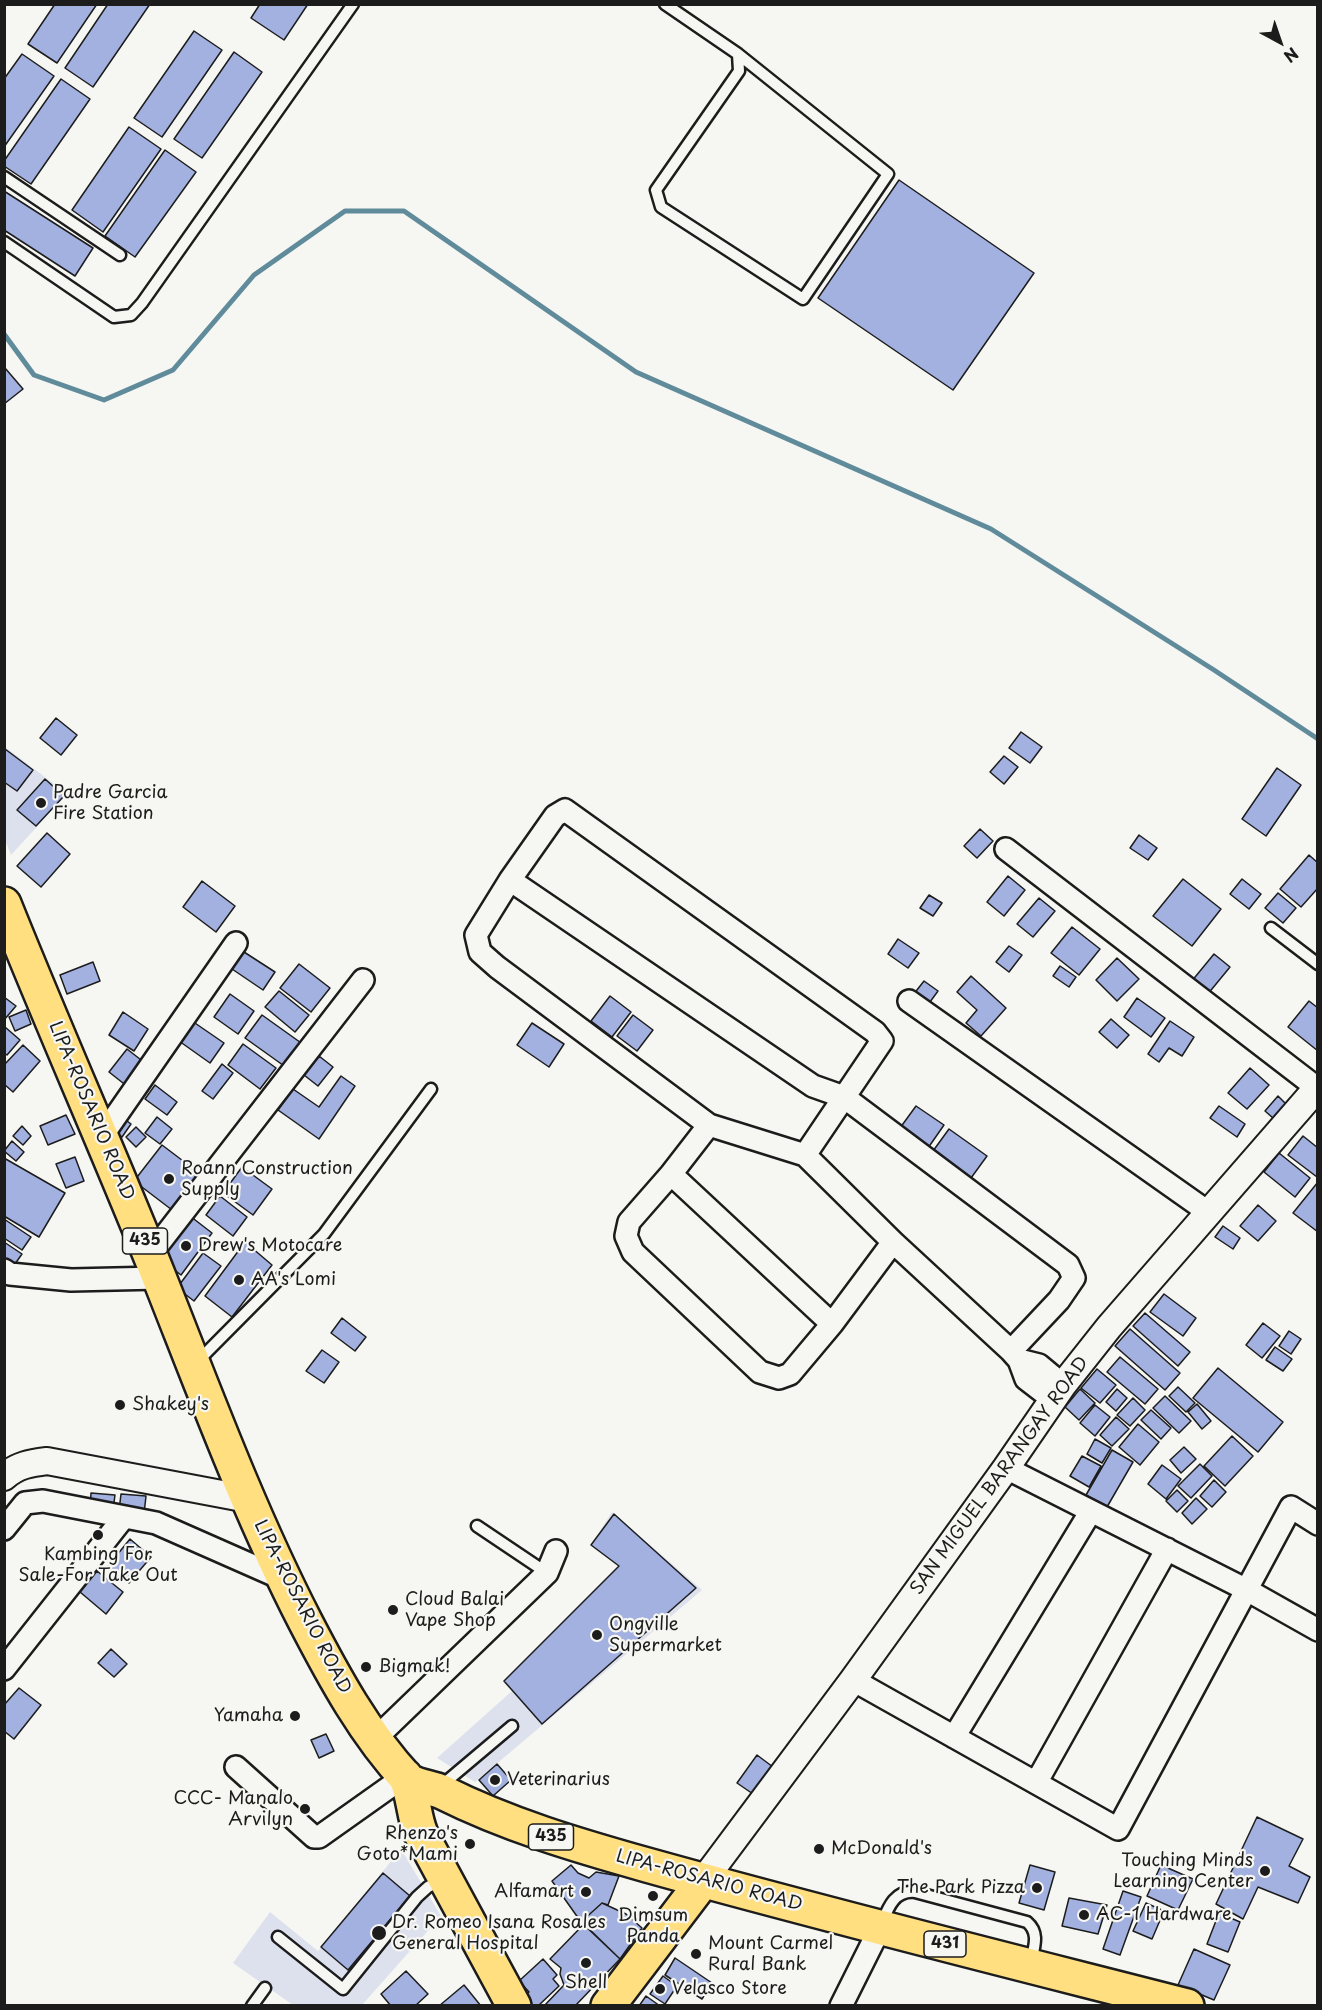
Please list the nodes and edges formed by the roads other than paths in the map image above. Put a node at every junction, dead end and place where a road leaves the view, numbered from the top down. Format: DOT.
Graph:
graph roads {
  1 [pos="353,4"];
  2 [pos="664,4"];
  3 [pos="738,54"];
  4 [pos="4,177"];
  5 [pos="4,242"];
  6 [pos="120,255"];
  7 [pos="1006,849"];
  8 [pos="510,880"];
  9 [pos="4,904"];
  10 [pos="1271,928"];
  11 [pos="236,943"];
  12 [pos="1317,964"];
  13 [pos="363,980"];
  14 [pos="909,1001"];
  15 [pos="1317,1087"];
  16 [pos="431,1089"];
  17 [pos="844,1097"];
  18 [pos="709,1125"];
  19 [pos="102,1136"];
  20 [pos="805,1155"];
  21 [pos="671,1174"];
  22 [pos="1208,1212"];
  23 [pos="893,1242"];
  24 [pos="155,1267"];
  25 [pos="4,1270"];
  26 [pos="832,1324"];
  27 [pos="1015,1356"];
  28 [pos="193,1366"];
  29 [pos="1058,1392"];
  30 [pos="1006,1468"];
  31 [pos="4,1477"];
  32 [pos="248,1499"];
  33 [pos="1091,1511"];
  34 [pos="124,1517"];
  35 [pos="1317,1524"];
  36 [pos="477,1526"];
  37 [pos="4,1529"];
  38 [pos="1167,1549"];
  39 [pos="556,1551"];
  40 [pos="547,1572"];
  41 [pos="283,1579"];
  42 [pos="1247,1590"];
  43 [pos="1317,1630"];
  44 [pos="4,1669"];
  45 [pos="852,1680"];
  46 [pos="512,1726"];
  47 [pos="954,1737"];
  48 [pos="375,1739"];
  49 [pos="236,1767"];
  50 [pos="405,1776"];
  51 [pos="1036,1783"];
  52 [pos="441,1792"];
  53 [pos="444,1878"];
  54 [pos="703,1881"];
  55 [pos="880,1928"];
  56 [pos="278,1937"];
  57 [pos="1030,1965"];
  58 [pos="265,1988"];
  59 [pos="252,2006"];
  60 [pos="514,2006"];
  61 [pos="608,2006"];
  62 [pos="841,2006"];
  63 [pos="1187,2006"];
  1 -- 5 [label="lane"];
  2 -- 3 [label="lane"];
  3 -- 3 [label="lane"];
  4 -- 6 [label="lane"];
  7 -- 15 [label="street"];
  8 -- 17 [label="street"];
  8 -- 17 [label="street"];
  8 -- 18 [label="street"];
  9 -- 19 [label="main road, LIPA-ROSARIO ROAD / 435"];
  10 -- 12 [label="lane"];
  11 -- 19 [label="street"];
  13 -- 24 [label="street"];
  14 -- 22 [label="street"];
  15 -- 22 [label="street, SAN MIGUEL BARANGAY ROAD"];
  16 -- 28 [label="lane"];
  17 -- 20 [label="street"];
  17 -- 27 [label="street"];
  18 -- 20 [label="street"];
  18 -- 21 [label="street"];
  19 -- 24 [label="main road, LIPA-ROSARIO ROAD / 435"];
  20 -- 23 [label="street"];
  21 -- 26 [label="street"];
  21 -- 26 [label="street"];
  22 -- 29 [label="street, SAN MIGUEL BARANGAY ROAD"];
  23 -- 26 [label="street"];
  23 -- 27 [label="street"];
  24 -- 25 [label="street"];
  24 -- 28 [label="main road, LIPA-ROSARIO ROAD / 435"];
  27 -- 29 [label="street"];
  28 -- 32 [label="main road, LIPA-ROSARIO ROAD / 435"];
  29 -- 30 [label="street, SAN MIGUEL BARANGAY ROAD"];
  30 -- 33 [label="street"];
  30 -- 45 [label="street, SAN MIGUEL BARANGAY ROAD"];
  31 -- 32 [label="street"];
  32 -- 41 [label="main road, LIPA-ROSARIO ROAD / 435"];
  33 -- 38 [label="street"];
  33 -- 47 [label="street"];
  34 -- 37 [label="street"];
  34 -- 41 [label="street"];
  34 -- 44 [label="street"];
  35 -- 42 [label="street"];
  36 -- 40 [label="lane"];
  38 -- 42 [label="street"];
  38 -- 51 [label="street"];
  39 -- 40 [label="street"];
  40 -- 48 [label="street"];
  41 -- 48 [label="main road, LIPA-ROSARIO ROAD / 435"];
  42 -- 43 [label="street"];
  42 -- 51 [label="street"];
  45 -- 47 [label="street"];
  45 -- 54 [label="street, SAN MIGUEL BARANGAY ROAD"];
  46 -- 52 [label="lane"];
  47 -- 51 [label="street"];
  48 -- 50 [label="main road, LIPA-ROSARIO ROAD / 435"];
  49 -- 50 [label="street"];
  50 -- 52 [label="main road, LIPA-ROSARIO ROAD / 435"];
  50 -- 53 [label="main road, 435"];
  52 -- 54 [label="main road, LIPA-ROSARIO ROAD / 435"];
  53 -- 56 [label="lane"];
  53 -- 60 [label="main road, 435"];
  54 -- 55 [label="main road, LIPA-ROSARIO ROAD / 431"];
  54 -- 61 [label="main road"];
  55 -- 57 [label="main road, LIPA-ROSARIO ROAD / 431"];
  55 -- 57 [label="lane"];
  55 -- 62 [label="street"];
  57 -- 63 [label="main road, LIPA-ROSARIO ROAD / 431"];
  58 -- 59 [label="lane"];
}
